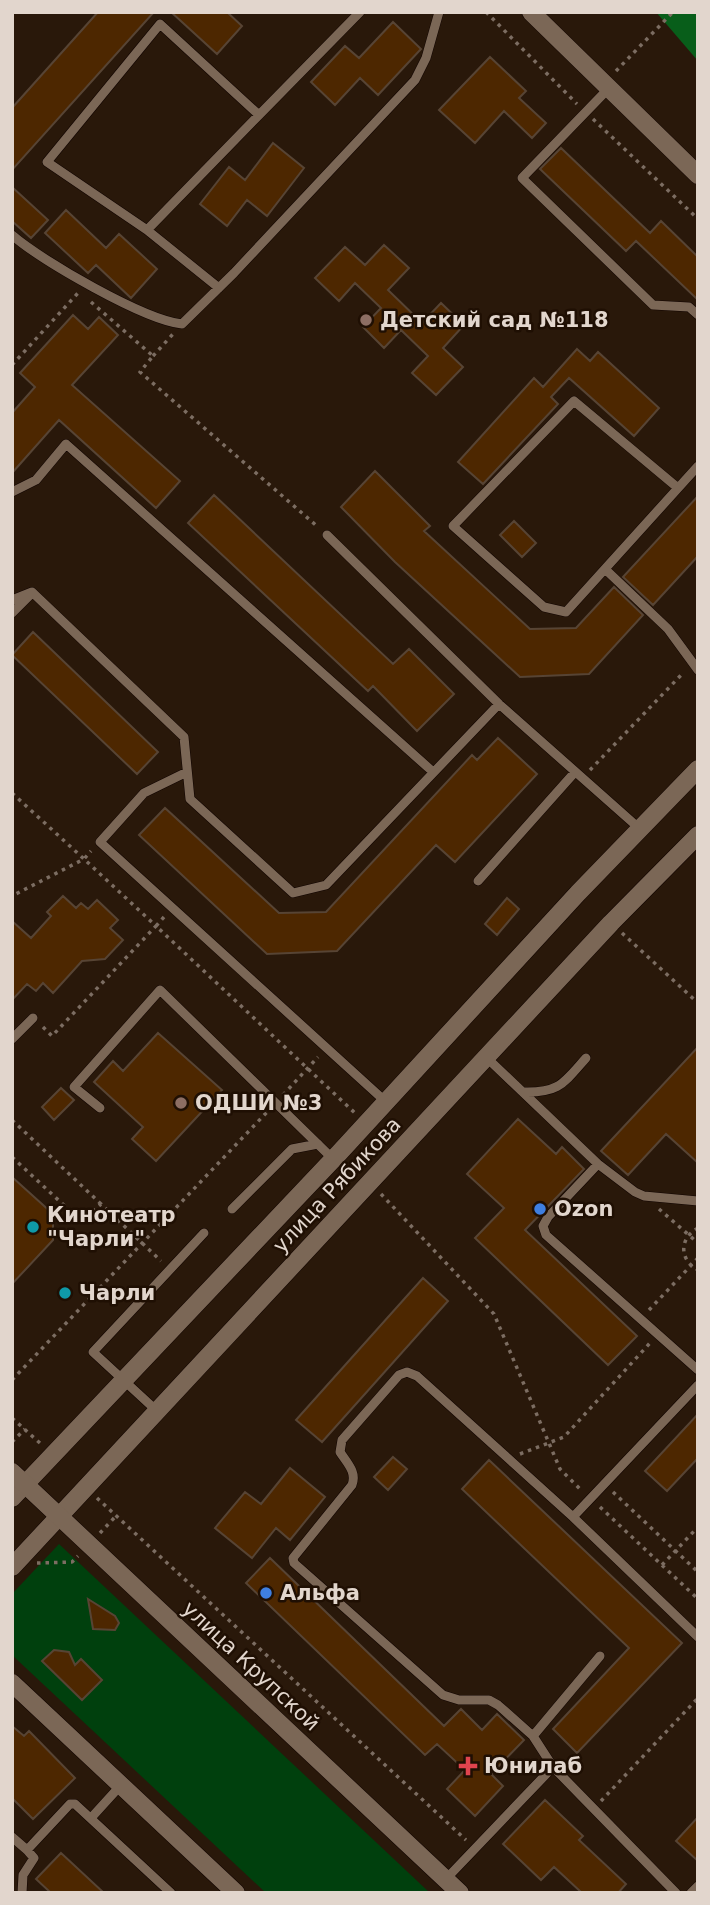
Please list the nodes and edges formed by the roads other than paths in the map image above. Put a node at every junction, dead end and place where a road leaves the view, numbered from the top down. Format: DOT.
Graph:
graph roads {
  1 [pos="360,12"];
  2 [pos="439,12"];
  3 [pos="531,12"];
  4 [pos="607,86"];
  5 [pos="259,115"];
  6 [pos="698,175"];
  7 [pos="147,230"];
  8 [pos="12,235"];
  9 [pos="219,288"];
  10 [pos="698,315"];
  11 [pos="698,466"];
  12 [pos="678,488"];
  13 [pos="12,492"];
  14 [pos="327,535"];
  15 [pos="605,569"];
  16 [pos="32,592"];
  17 [pos="12,600"];
  18 [pos="12,613"];
  19 [pos="695,667"];
  20 [pos="499,704"];
  21 [pos="698,769"];
  22 [pos="432,771"];
  23 [pos="187,772"];
  24 [pos="579,775"];
  25 [pos="640,830"];
  26 [pos="698,835"];
  27 [pos="478,881"];
  28 [pos="33,1018"];
  29 [pos="12,1039"];
  30 [pos="487,1058"];
  31 [pos="586,1058"];
  32 [pos="523,1092"];
  33 [pos="386,1102"];
  34 [pos="100,1108"];
  35 [pos="318,1144"];
  36 [pos="333,1159"];
  37 [pos="598,1164"];
  38 [pos="698,1201"];
  39 [pos="232,1209"];
  40 [pos="204,1233"];
  41 [pos="698,1370"];
  42 [pos="124,1380"];
  43 [pos="698,1385"];
  44 [pos="158,1412"];
  45 [pos="19,1478"];
  46 [pos="12,1498"];
  47 [pos="57,1517"];
  48 [pos="573,1517"];
  49 [pos="12,1567"];
  50 [pos="698,1637"];
  51 [pos="600,1656"];
  52 [pos="12,1683"];
  53 [pos="533,1736"];
  54 [pos="553,1767"];
  55 [pos="121,1785"];
  56 [pos="91,1818"];
  57 [pos="12,1837"];
  58 [pos="27,1850"];
  59 [pos="446,1879"];
  60 [pos="698,1886"];
  61 [pos="226,1890"];
  62 [pos="22,1893"];
  63 [pos="171,1893"];
  64 [pos="460,1893"];
  65 [pos="676,1893"];
  66 [pos="691,1893"];
  1 -- 5 [label="lane"];
  2 -- 9 [label="lane"];
  3 -- 4 [label="street"];
  4 -- 6 [label="street"];
  4 -- 10 [label="lane"];
  5 -- 7 [label="lane"];
  5 -- 7 [label="lane"];
  7 -- 9 [label="lane"];
  8 -- 9 [label="lane"];
  11 -- 12 [label="lane"];
  12 -- 15 [label="lane"];
  12 -- 15 [label="lane"];
  13 -- 22 [label="lane"];
  14 -- 20 [label="lane"];
  15 -- 19 [label="lane"];
  16 -- 17 [label="lane"];
  16 -- 18 [label="lane"];
  16 -- 23 [label="lane"];
  20 -- 22 [label="lane"];
  20 -- 24 [label="lane"];
  21 -- 25 [label="street, улица Рябикова"];
  22 -- 23 [label="lane"];
  23 -- 33 [label="lane"];
  24 -- 25 [label="lane"];
  24 -- 27 [label="lane"];
  25 -- 33 [label="street, улица Рябикова"];
  26 -- 30 [label="street, улица Рябикова"];
  28 -- 29 [label="lane"];
  30 -- 32 [label="lane"];
  30 -- 44 [label="street, улица Рябикова"];
  31 -- 32 [label="lane"];
  32 -- 37 [label="lane"];
  33 -- 36 [label="street, улица Рябикова"];
  34 -- 35 [label="lane"];
  35 -- 36 [label="lane"];
  35 -- 39 [label="lane"];
  36 -- 42 [label="street, улица Рябикова"];
  37 -- 38 [label="lane"];
  37 -- 41 [label="lane"];
  40 -- 42 [label="lane"];
  42 -- 44 [label="lane"];
  42 -- 45 [label="street, улица Рябикова"];
  43 -- 48 [label="lane"];
  44 -- 47 [label="street, улица Рябикова"];
  45 -- 46 [label="street, улица Рябикова"];
  45 -- 47 [label="street, улица Крупской"];
  47 -- 49 [label="street, улица Рябикова"];
  47 -- 59 [label="street, улица Крупской"];
  48 -- 50 [label="lane"];
  48 -- 53 [label="lane"];
  51 -- 53 [label="lane"];
  52 -- 55 [label="street"];
  53 -- 54 [label="lane"];
  54 -- 59 [label="lane"];
  54 -- 65 [label="lane"];
  55 -- 56 [label="lane"];
  55 -- 61 [label="street"];
  56 -- 58 [label="lane"];
  56 -- 63 [label="lane"];
  57 -- 58 [label="lane"];
  58 -- 62 [label="lane"];
  59 -- 64 [label="street, улица Крупской"];
  60 -- 66 [label="lane"];
}
